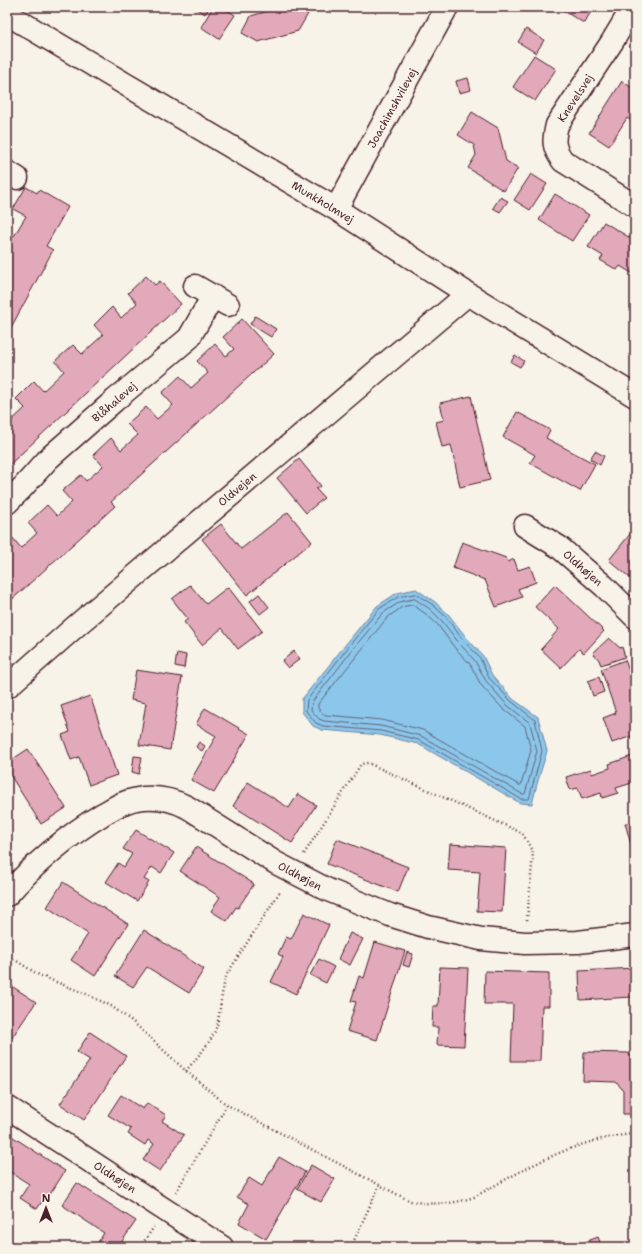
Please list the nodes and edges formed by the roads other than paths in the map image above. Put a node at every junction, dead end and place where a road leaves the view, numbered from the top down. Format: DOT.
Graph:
graph roads {
  1 [pos="447,7"];
  2 [pos="633,7"];
  3 [pos="7,14"];
  4 [pos="635,206"];
  5 [pos="336,209"];
  6 [pos="468,294"];
  7 [pos="212,296"];
  8 [pos="635,396"];
  9 [pos="7,502"];
  10 [pos="525,526"];
  11 [pos="635,617"];
  12 [pos="7,686"];
  13 [pos="7,895"];
  14 [pos="635,935"];
  15 [pos="7,1107"];
  16 [pos="222,1247"];
  1 -- 5 [label="street, Joachimshvilevej"];
  2 -- 4 [label="street, Knevelsvej"];
  3 -- 5 [label="street, Munkholmvej"];
  5 -- 6 [label="street, Munkholmvej"];
  6 -- 8 [label="street, Munkholmvej"];
  6 -- 12 [label="street, Oldvejen"];
  7 -- 9 [label="street, Blåhalevej"];
  10 -- 11 [label="street, Oldhøjen"];
  13 -- 14 [label="street, Oldhøjen"];
  15 -- 16 [label="street, Oldhøjen"];
}
